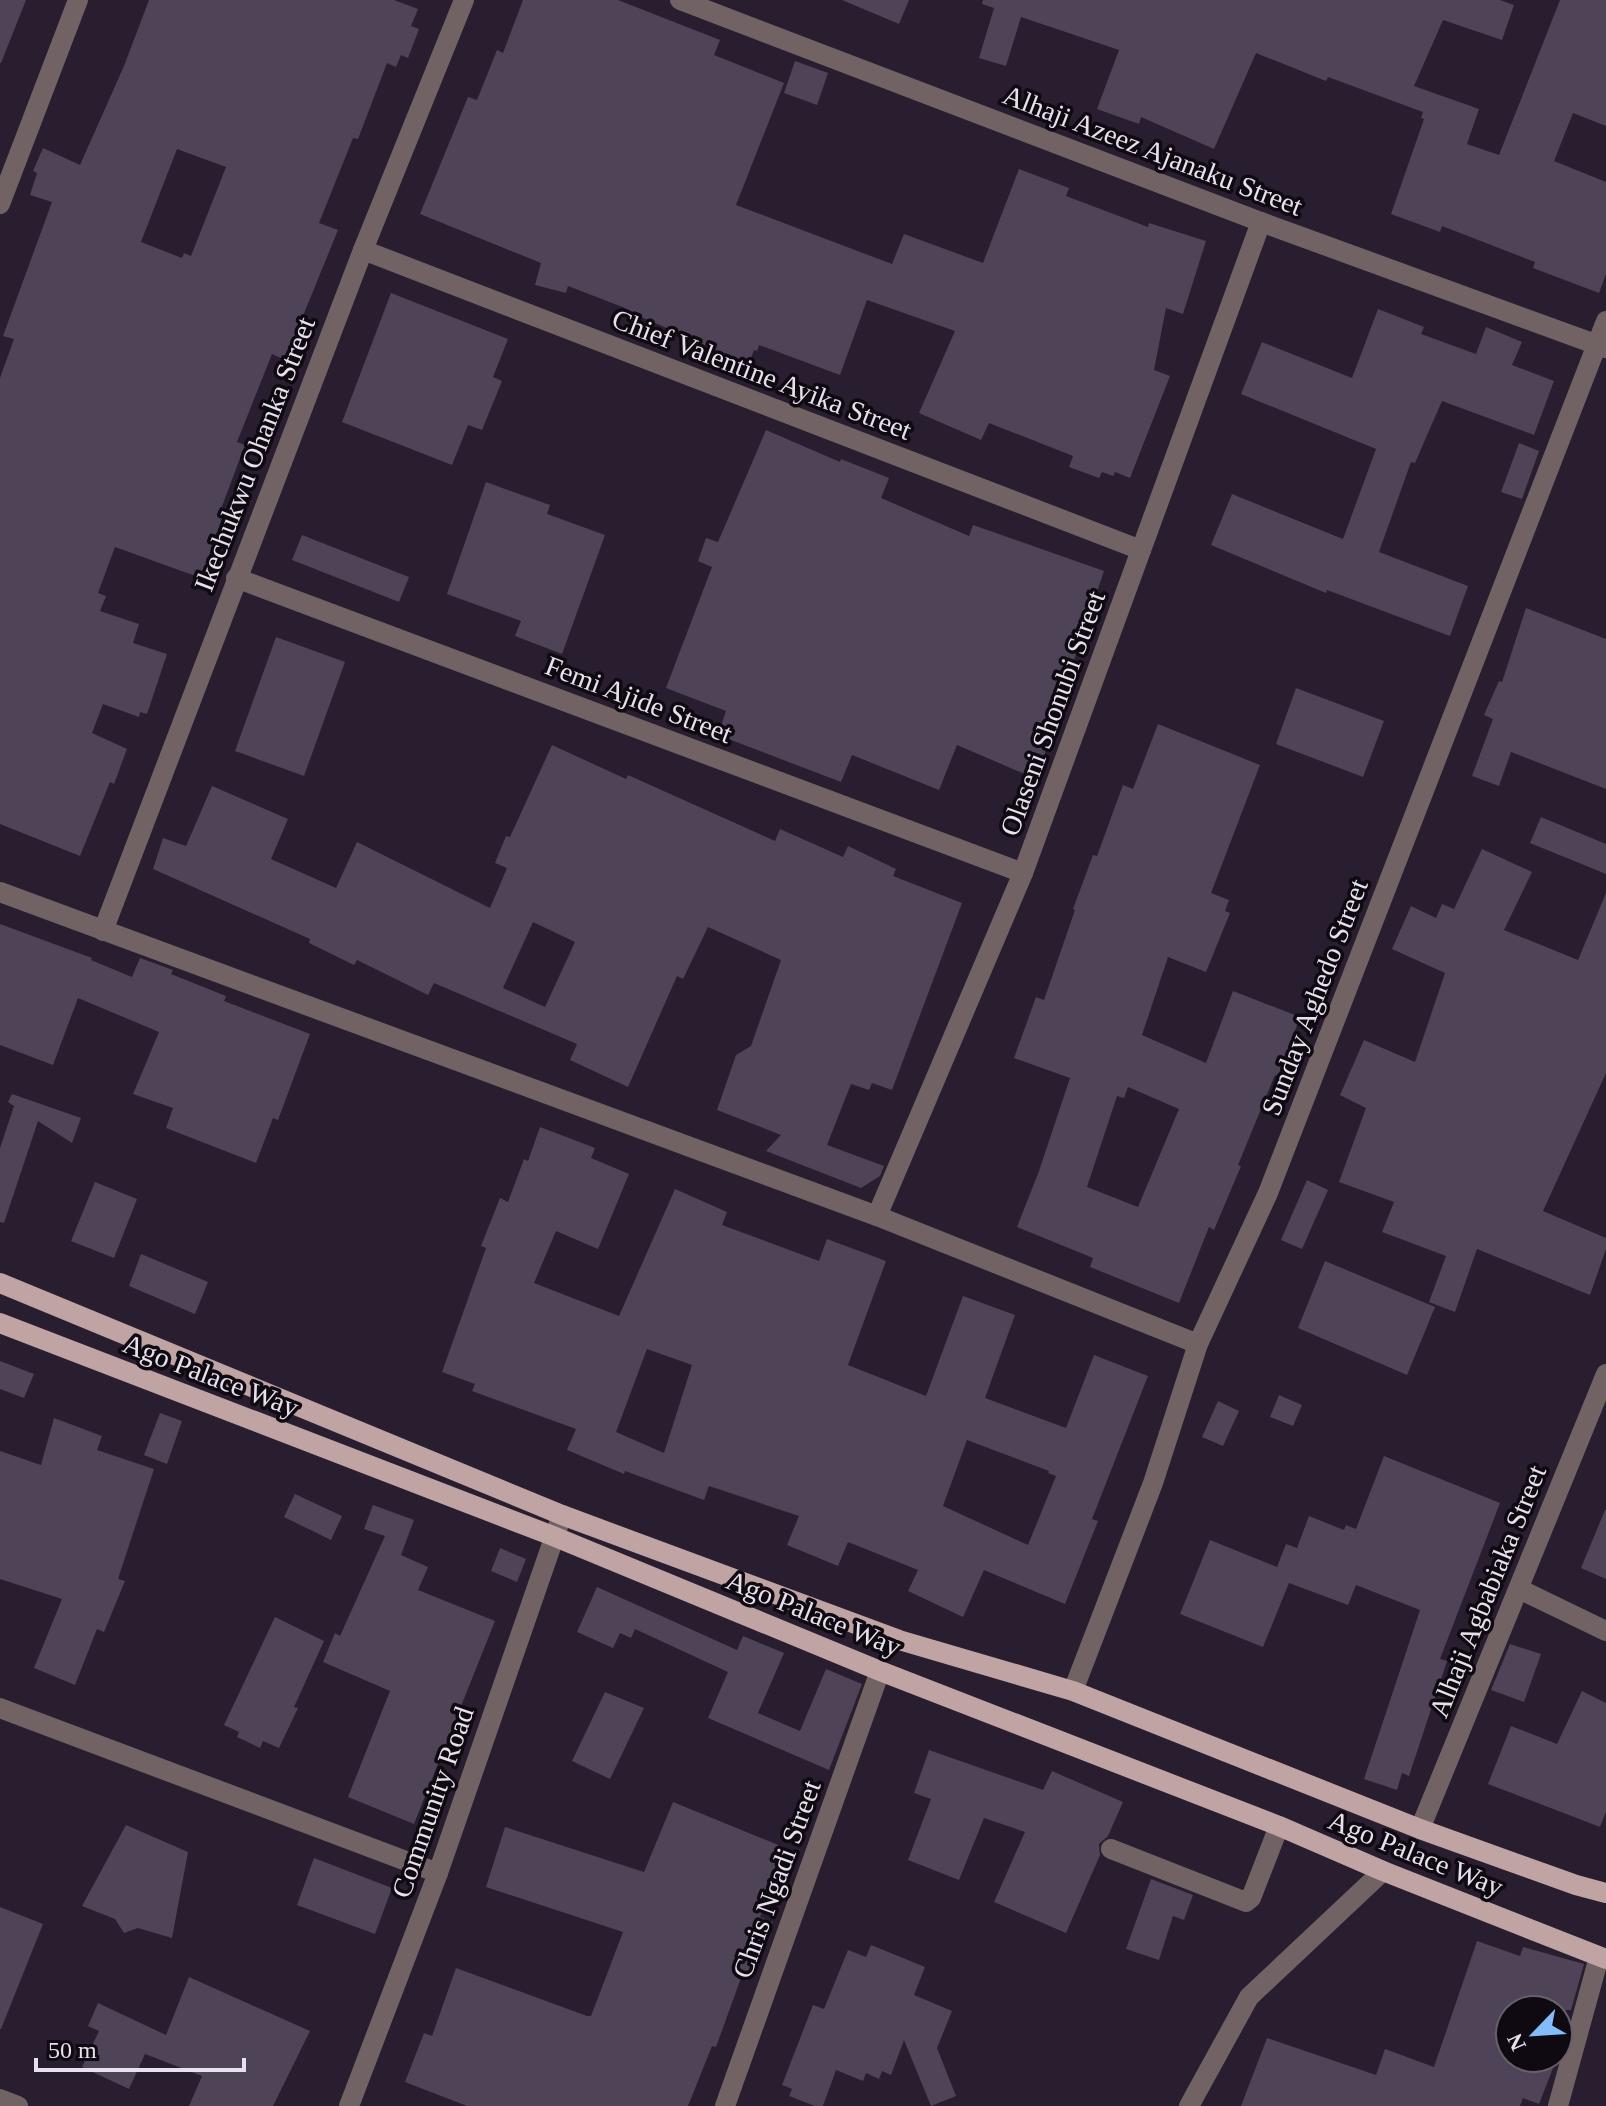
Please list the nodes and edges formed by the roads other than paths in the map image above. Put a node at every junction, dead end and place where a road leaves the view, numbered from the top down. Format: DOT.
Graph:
graph roads {
  1 [pos="78,0"];
  2 [pos="464,0"];
  3 [pos="680,0"];
  4 [pos="0,204"];
  5 [pos="1261,222"];
  6 [pos="363,250"];
  7 [pos="1606,321"];
  8 [pos="1602,346"];
  9 [pos="1141,550"];
  10 [pos="236,578"];
  11 [pos="1023,873"];
  12 [pos="0,892"];
  13 [pos="103,931"];
  14 [pos="877,1216"];
  15 [pos="0,1283"];
  16 [pos="0,1323"];
  17 [pos="1198,1344"];
  18 [pos="1606,1374"];
  19 [pos="562,1515"];
  20 [pos="553,1536"];
  21 [pos="1519,1589"];
  22 [pos="1606,1631"];
  23 [pos="880,1671"];
  24 [pos="1073,1691"];
  25 [pos="0,1708"];
  26 [pos="1279,1826"];
  27 [pos="1420,1829"];
  28 [pos="1111,1849"];
  29 [pos="1383,1871"];
  30 [pos="438,1873"];
  31 [pos="1606,1893"];
  32 [pos="1602,1958"];
  33 [pos="0,2099"];
  34 [pos="18,2106"];
  35 [pos="349,2106"];
  36 [pos="725,2106"];
  37 [pos="1189,2106"];
  38 [pos="1558,2106"];
  1 -- 4 [label="street"];
  2 -- 6 [label="street, Ikechukwu Ohanka Street"];
  3 -- 5 [label="street, Alhaji Azeez Ajanaku Street"];
  5 -- 8 [label="street, Alhaji Azeez Ajanaku Street"];
  5 -- 9 [label="street, Olaseni Shonubi Street"];
  6 -- 9 [label="street, Chief Valentine Ayika Street"];
  6 -- 10 [label="street, Ikechukwu Ohanka Street"];
  7 -- 8 [label="street, Sunday Aghedo Street"];
  8 -- 17 [label="street, Sunday Aghedo Street"];
  9 -- 11 [label="street, Olaseni Shonubi Street"];
  10 -- 11 [label="street, Femi Ajide Street"];
  10 -- 13 [label="street, Ikechukwu Ohanka Street"];
  11 -- 14 [label="street, Olaseni Shonubi Street"];
  12 -- 13 [label="street"];
  13 -- 14 [label="street"];
  14 -- 17 [label="street"];
  15 -- 19 [label="main road, Ago Palace Way"];
  16 -- 20 [label="main road, Ago Palace Way"];
  17 -- 24 [label="street, Sunday Aghedo Street"];
  18 -- 21 [label="street, Alhaji Agbabiaka Street"];
  19 -- 20 [label="street, Community Road"];
  19 -- 24 [label="main road, Ago Palace Way"];
  20 -- 23 [label="main road, Ago Palace Way"];
  20 -- 30 [label="street, Community Road"];
  21 -- 22 [label="street"];
  21 -- 27 [label="street, Alhaji Agbabiaka Street"];
  23 -- 26 [label="main road, Ago Palace Way"];
  23 -- 36 [label="street, Chris Ngadi Street"];
  24 -- 27 [label="main road, Ago Palace Way"];
  25 -- 30 [label="street"];
  26 -- 28 [label="street"];
  26 -- 29 [label="main road, Ago Palace Way"];
  27 -- 31 [label="main road, Ago Palace Way"];
  29 -- 32 [label="main road, Ago Palace Way"];
  29 -- 37 [label="street"];
  30 -- 35 [label="street, Community Road"];
  32 -- 38 [label="street"];
  33 -- 34 [label="street"];
}
